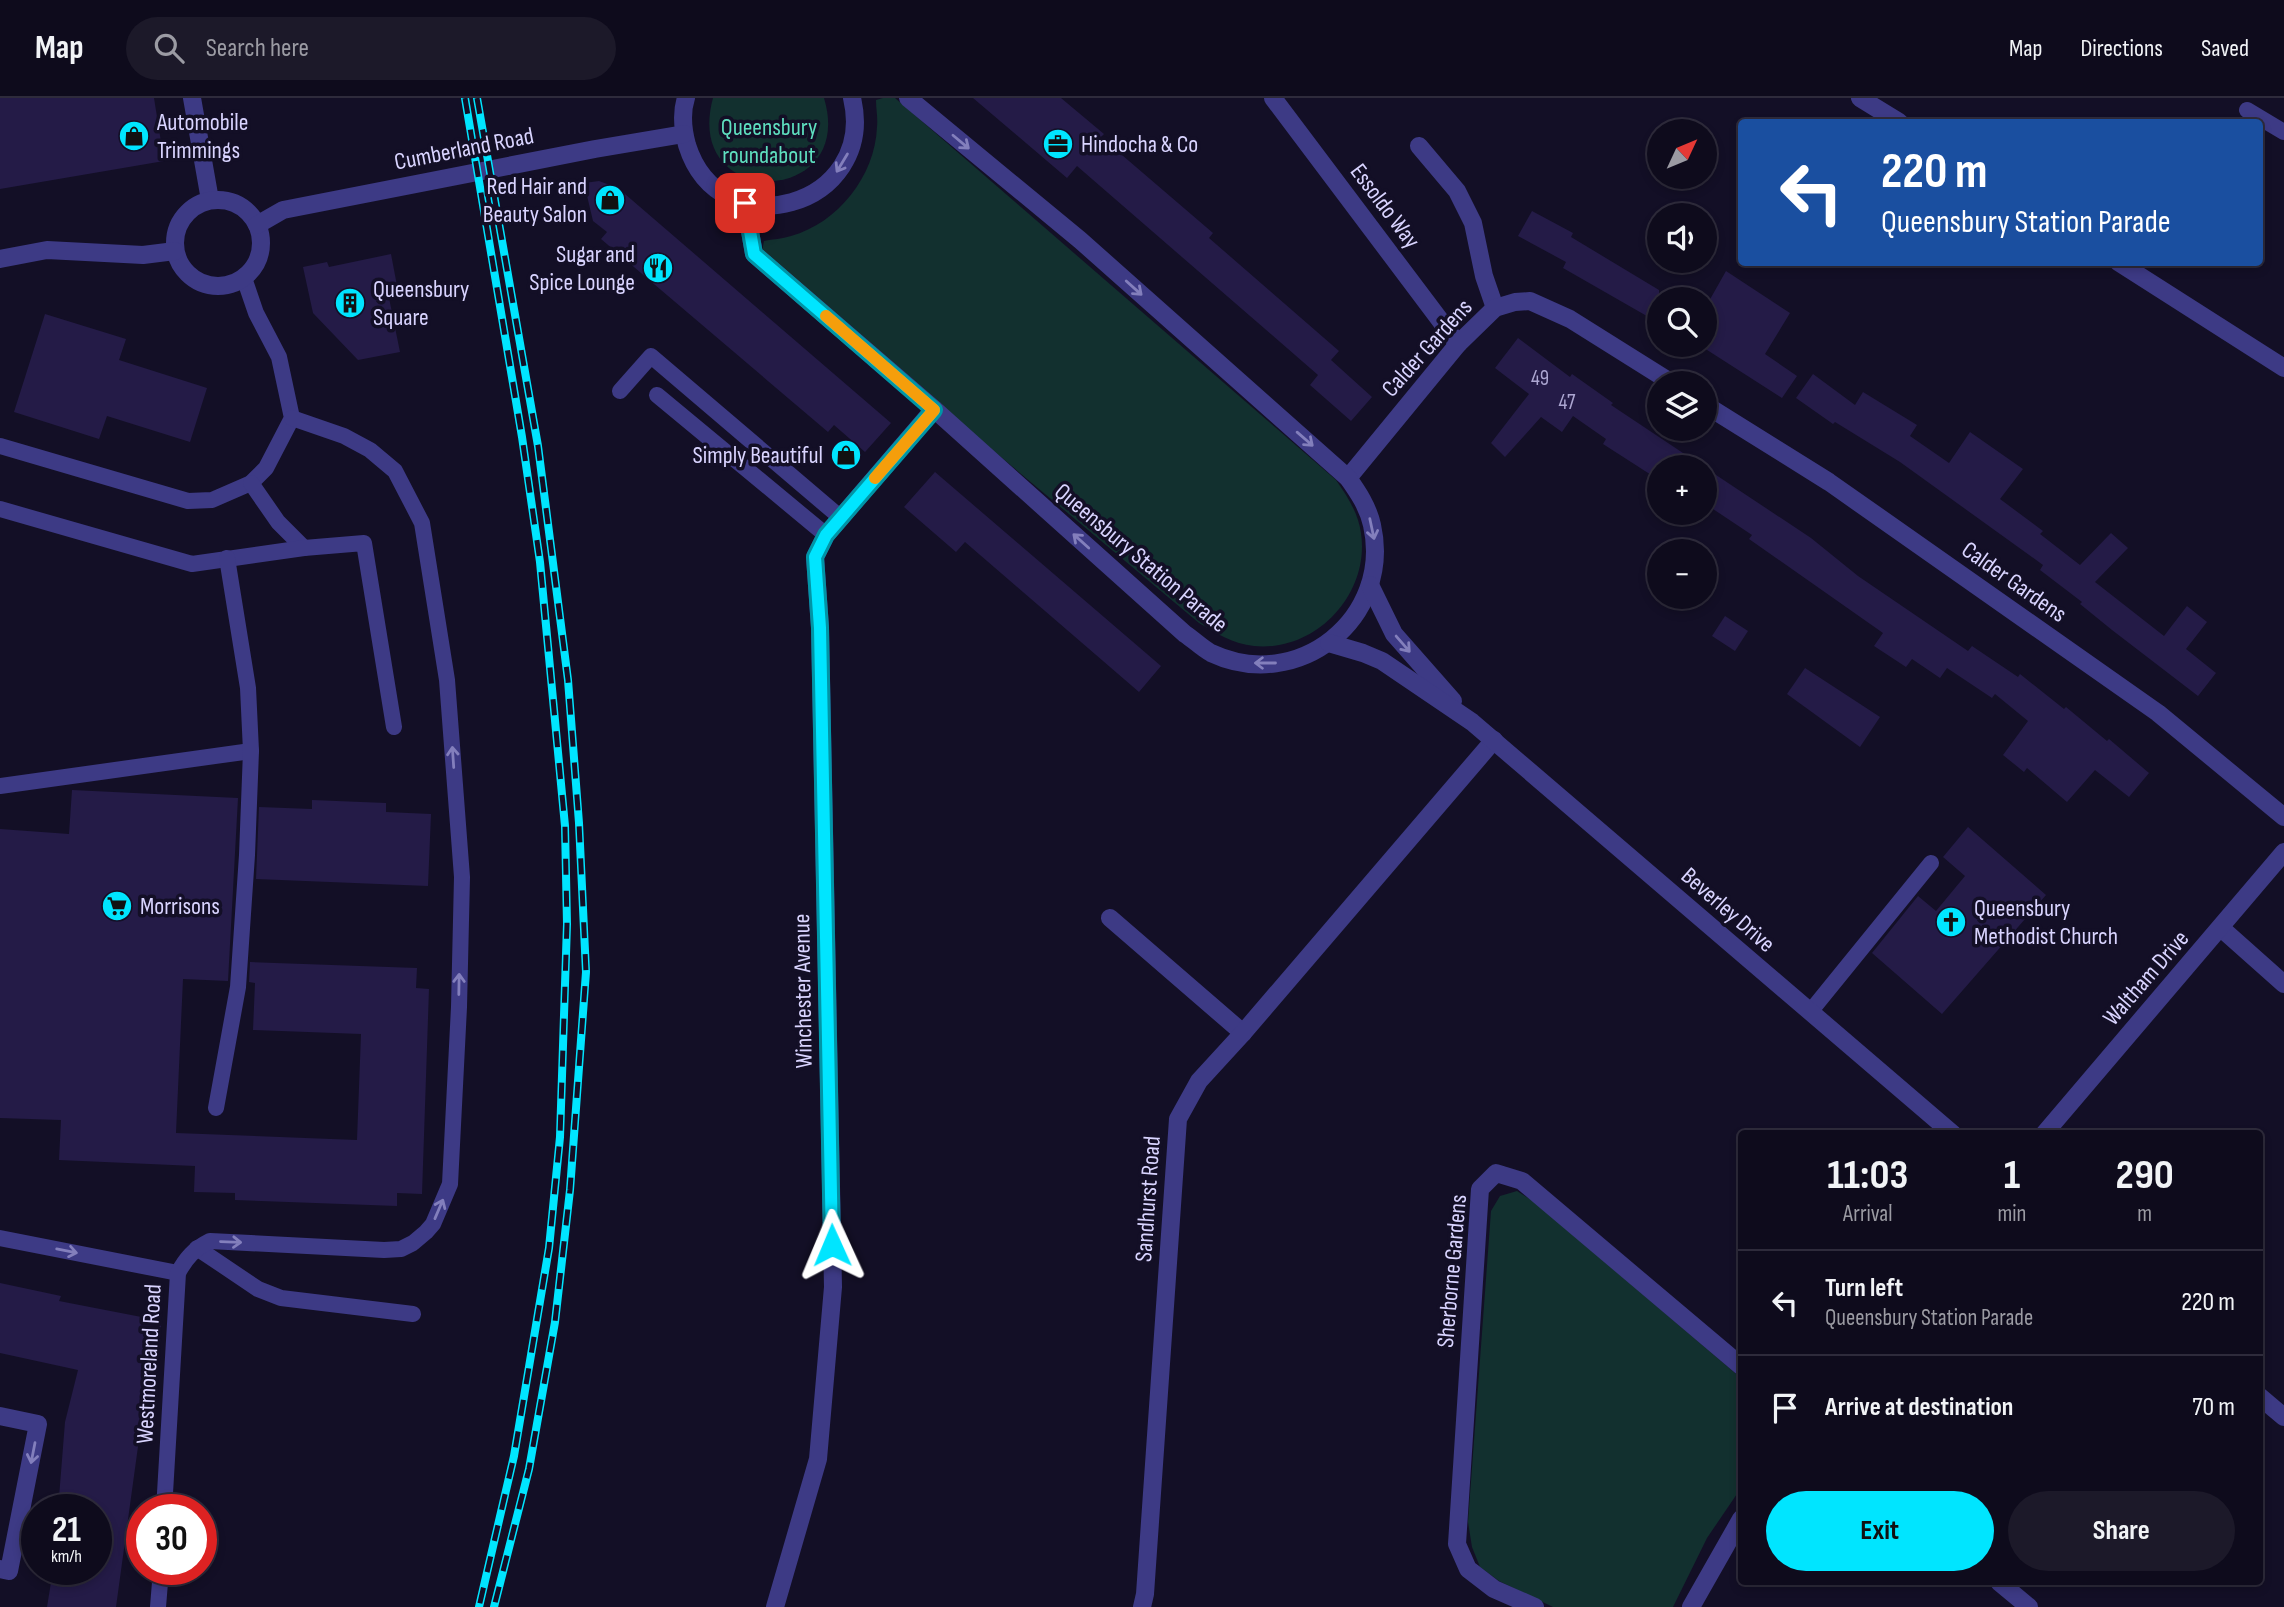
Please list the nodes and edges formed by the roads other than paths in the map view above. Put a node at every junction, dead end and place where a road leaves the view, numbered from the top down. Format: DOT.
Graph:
graph roads {
  1 [pos="192,98"];
  2 [pos="686,98"];
  3 [pos="852,98"];
  4 [pos="908,98"];
  5 [pos="1273,98"];
  6 [pos="1860,98"];
  7 [pos="2247,110"];
  8 [pos="1894,119"];
  9 [pos="2262,119"];
  10 [pos="2263,120"];
  11 [pos="2284,132"];
  12 [pos="684,134"];
  13 [pos="1419,146"];
  14 [pos="210,200"];
  15 [pos="745,203"];
  16 [pos="257,225"];
  17 [pos="175,251"];
  18 [pos="0,259"];
  19 [pos="2124,266"];
  20 [pos="244,278"];
  21 [pos="1495,309"];
  22 [pos="1458,344"];
  23 [pos="2284,368"];
  24 [pos="1653,371"];
  25 [pos="620,391"];
  26 [pos="657,395"];
  27 [pos="934,410"];
  28 [pos="1717,412"];
  29 [pos="292,418"];
  30 [pos="0,446"];
  31 [pos="1348,478"];
  32 [pos="251,483"];
  33 [pos="0,509"];
  34 [pos="841,517"];
  35 [pos="826,535"];
  36 [pos="304,548"];
  37 [pos="227,558"];
  38 [pos="1370,585"];
  39 [pos="1329,643"];
  40 [pos="1472,722"];
  41 [pos="394,727"];
  42 [pos="1494,740"];
  43 [pos="251,751"];
  44 [pos="0,786"];
  45 [pos="2284,817"];
  46 [pos="2284,852"];
  47 [pos="1931,863"];
  48 [pos="1110,918"];
  49 [pos="2221,928"];
  50 [pos="2284,984"];
  51 [pos="1810,1012"];
  52 [pos="1243,1033"];
  53 [pos="216,1108"];
  54 [pos="1948,1130"];
  55 [pos="2047,1130"];
  56 [pos="0,1238"];
  57 [pos="197,1248"];
  58 [pos="178,1273"];
  59 [pos="413,1314"];
  60 [pos="1738,1363"];
  61 [pos="2263,1399"];
  62 [pos="0,1416"];
  63 [pos="2284,1417"];
  64 [pos="165,1494"];
  65 [pos="1738,1524"];
  66 [pos="0,1569"];
  67 [pos="160,1585"];
  68 [pos="2003,1585"];
  69 [pos="159,1607"];
  70 [pos="775,1607"];
  71 [pos="1142,1607"];
  72 [pos="1535,1607"];
  73 [pos="1691,1607"];
  74 [pos="2029,1607"];
  1 -- 14 [label="street"];
  2 -- 12 [label="street"];
  3 -- 15 [label="street, one-way"];
  4 -- 31 [label="street, Queensbury Station Parade, one-way"];
  5 -- 22 [label="street, Essoldo Way"];
  6 -- 8 [label="street"];
  7 -- 9 [label="lane"];
  10 -- 11 [label="lane"];
  12 -- 15 [label="street"];
  12 -- 16 [label="street, Cumberland Road"];
  13 -- 21 [label="street"];
  14 -- 16 [label="street"];
  14 -- 17 [label="street"];
  15 -- 27 [label="street, Queensbury Station Parade"];
  16 -- 20 [label="street"];
  17 -- 18 [label="street"];
  17 -- 20 [label="street"];
  19 -- 23 [label="street"];
  20 -- 29 [label="lane"];
  21 -- 22 [label="street, Calder Gardens"];
  21 -- 24 [label="street, Calder Gardens"];
  22 -- 31 [label="street, Calder Gardens"];
  25 -- 34 [label="lane"];
  26 -- 35 [label="lane"];
  27 -- 34 [label="street, Winchester Avenue"];
  39 -- 27 [label="street, Queensbury Station Parade, one-way"];
  28 -- 45 [label="street, Calder Gardens"];
  29 -- 32 [label="lane"];
  57 -- 29 [label="lane, one-way"];
  30 -- 32 [label="lane"];
  31 -- 38 [label="street, Queensbury Station Parade, one-way"];
  32 -- 36 [label="lane"];
  33 -- 37 [label="lane"];
  34 -- 35 [label="street, Winchester Avenue"];
  35 -- 70 [label="street, Winchester Avenue"];
  36 -- 37 [label="lane"];
  36 -- 41 [label="lane"];
  37 -- 43 [label="lane"];
  38 -- 39 [label="street, Queensbury Station Parade"];
  38 -- 40 [label="street, Beverley Drive, one-way"];
  39 -- 40 [label="street, Beverley Drive"];
  40 -- 42 [label="street, Beverley Drive"];
  42 -- 51 [label="street, Beverley Drive"];
  42 -- 52 [label="street, Sandhurst Road"];
  43 -- 44 [label="lane"];
  43 -- 53 [label="lane"];
  46 -- 49 [label="street, Waltham Drive"];
  47 -- 51 [label="lane"];
  48 -- 52 [label="street"];
  49 -- 50 [label="street"];
  49 -- 55 [label="street, Waltham Drive"];
  51 -- 54 [label="street, Beverley Drive"];
  52 -- 71 [label="street, Sandhurst Road"];
  56 -- 58 [label="lane, Westmoreland Road, one-way"];
  57 -- 58 [label="lane"];
  57 -- 59 [label="lane"];
  58 -- 64 [label="lane, Westmoreland Road"];
  60 -- 72 [label="street, Sherborne Gardens"];
  61 -- 63 [label="street"];
  62 -- 66 [label="street, one-way"];
  65 -- 73 [label="street"];
  67 -- 69 [label="lane"];
  68 -- 74 [label="street"];
}
